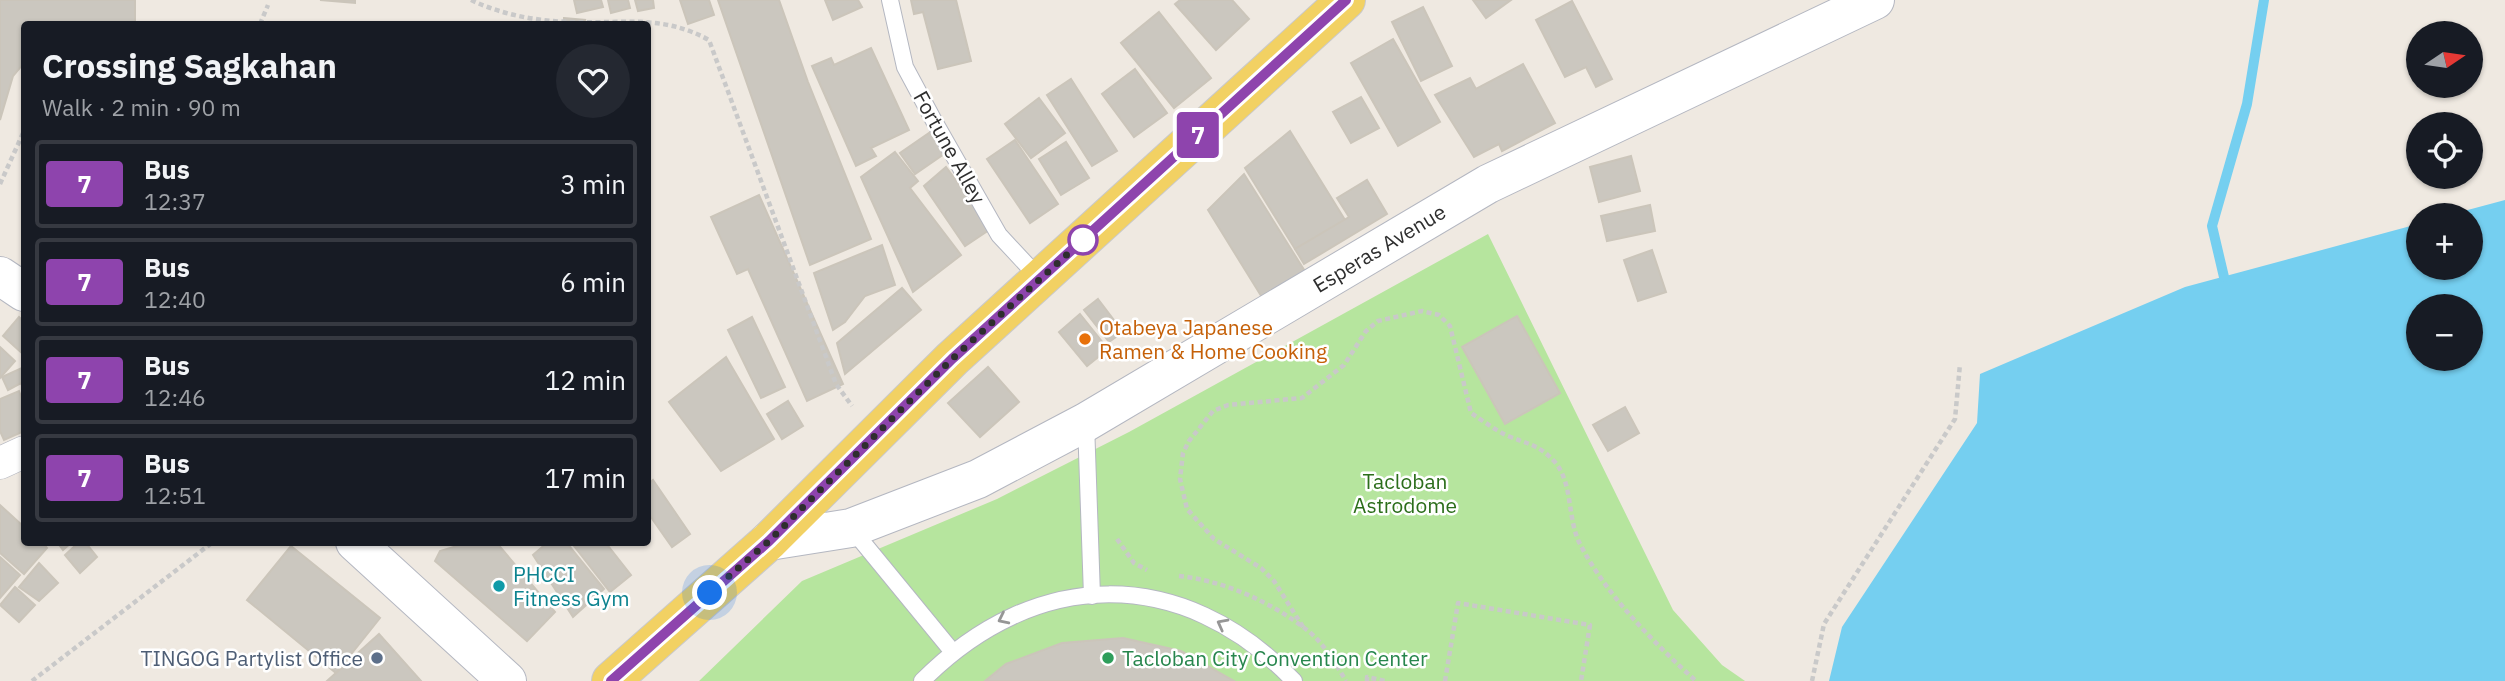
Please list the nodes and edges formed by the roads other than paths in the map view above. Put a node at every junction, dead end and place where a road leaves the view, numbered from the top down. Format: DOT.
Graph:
graph roads {
  1 [pos="890,0"];
  2 [pos="1346,0"];
  3 [pos="1875,0"];
  4 [pos="0,276"];
  5 [pos="1040,279"];
  6 [pos="21,290"];
  7 [pos="1086,422"];
  8 [pos="21,453"];
  9 [pos="0,463"];
  10 [pos="850,528"];
  11 [pos="769,541"];
  12 [pos="359,546"];
  13 [pos="1093,596"];
  14 [pos="953,651"];
  15 [pos="507,681"];
  16 [pos="611,681"];
  17 [pos="922,681"];
  18 [pos="1294,681"];
  1 -- 5 [label="lane, Fortune Alley"];
  2 -- 5 [label="main road"];
  3 -- 7 [label="street, Esperas Avenue"];
  4 -- 6 [label="street"];
  5 -- 11 [label="main road"];
  7 -- 10 [label="street, Esperas Avenue"];
  7 -- 13 [label="lane"];
  8 -- 9 [label="street"];
  10 -- 11 [label="street, Esperas Avenue"];
  10 -- 14 [label="lane"];
  11 -- 16 [label="main road"];
  12 -- 15 [label="street"];
  13 -- 14 [label="lane, one-way"];
  18 -- 13 [label="lane, one-way"];
  14 -- 17 [label="lane"];
}
